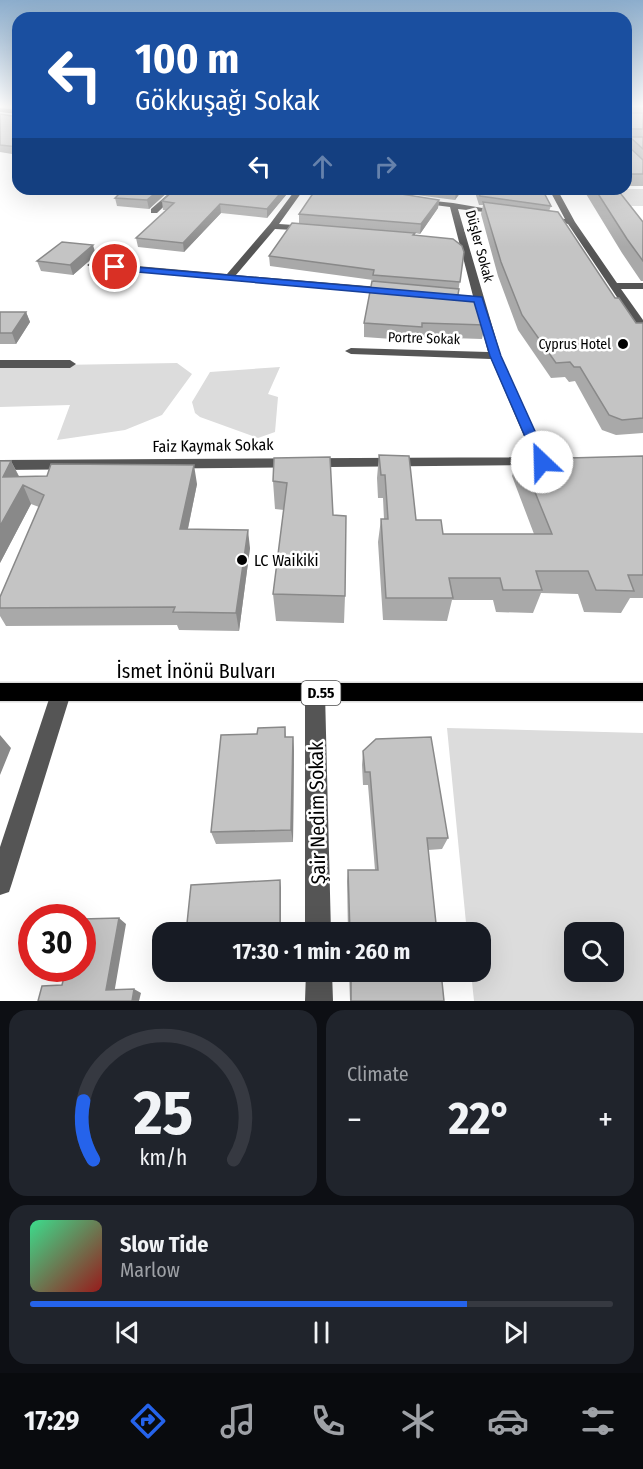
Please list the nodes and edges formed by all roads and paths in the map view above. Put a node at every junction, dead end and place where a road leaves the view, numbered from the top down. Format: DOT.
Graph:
graph roads {
  1 [pos="171,195"];
  2 [pos="296,195"];
  3 [pos="556,195"];
  4 [pos="410,199"];
  5 [pos="453,205"];
  6 [pos="154,211"];
  7 [pos="512,213"];
  8 [pos="536,217"];
  9 [pos="571,222"];
  10 [pos="273,226"];
  11 [pos="320,230"];
  12 [pos="92,265"];
  13 [pos="229,277"];
  14 [pos="613,286"];
  15 [pos="643,286"];
  16 [pos="407,293"];
  17 [pos="431,295"];
  18 [pos="478,299"];
  19 [pos="643,328"];
  20 [pos="351,351"];
  21 [pos="495,356"];
  22 [pos="0,364"];
  23 [pos="70,364"];
  24 [pos="548,462"];
  25 [pos="0,465"];
  26 [pos="0,692"];
  27 [pos="643,692"];
  28 [pos="61,693"];
  29 [pos="315,693"];
  30 [pos="0,883"];
  31 [pos="318,922"];
  32 [pos="319,982"];
  33 [pos="319,1001"];
  1 -- 6 [label="street"];
  2 -- 10 [label="street"];
  3 -- 9 [label="street"];
  4 -- 5 [label="street"];
  5 -- 7 [label="street"];
  5 -- 18 [label="street, Düşler Sokak"];
  8 -- 9 [label="street"];
  9 -- 14 [label="street"];
  10 -- 11 [label="street"];
  10 -- 13 [label="street"];
  12 -- 13 [label="street"];
  13 -- 16 [label="street"];
  14 -- 15 [label="street"];
  14 -- 19 [label="street"];
  17 -- 18 [label="street"];
  18 -- 21 [label="street, Düşler Sokak"];
  20 -- 21 [label="street, Portre Sokak"];
  21 -- 24 [label="street, Düşler Sokak"];
  22 -- 23 [label="street"];
  24 -- 25 [label="street, Faiz Kaymak Sokak"];
  26 -- 28 [label="main road, İsmet İnönü Bulvarı / D.55"];
  27 -- 29 [label="main road, İsmet İnönü Bulvarı / D.55"];
  28 -- 29 [label="main road, İsmet İnönü Bulvarı / D.55"];
  28 -- 30 [label="street"];
  29 -- 31 [label="street, Şair Nedim Sokak"];
  32 -- 33 [label="street"];
}
